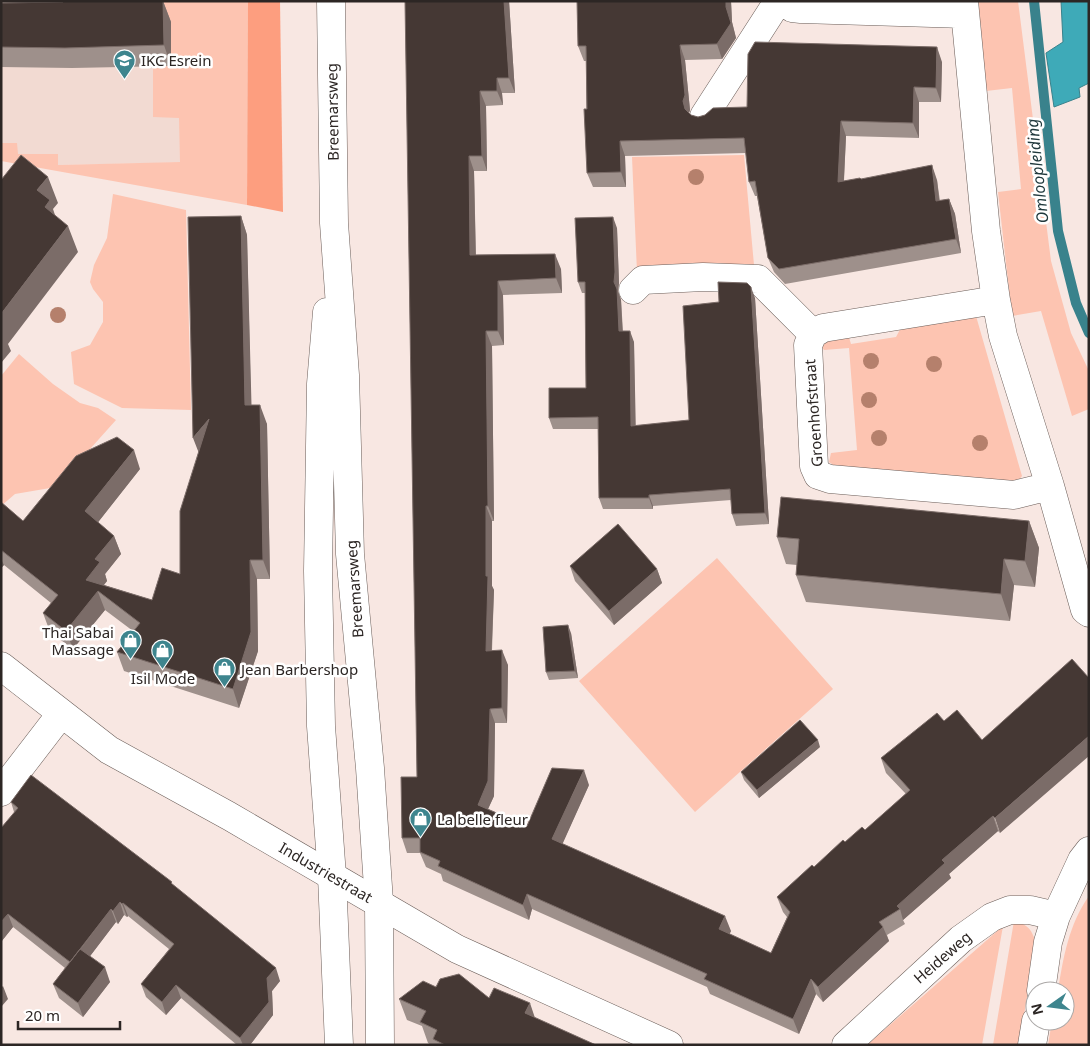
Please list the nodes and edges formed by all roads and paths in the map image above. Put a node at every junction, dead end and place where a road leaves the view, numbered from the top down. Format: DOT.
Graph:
graph roads {
  1 [pos="331,1"];
  2 [pos="783,1"];
  3 [pos="965,8"];
  4 [pos="704,116"];
  5 [pos="334,224"];
  6 [pos="633,290"];
  7 [pos="996,300"];
  8 [pos="813,334"];
  9 [pos="1050,486"];
  10 [pos="1089,613"];
  11 [pos="1,666"];
  12 [pos="62,714"];
  13 [pos="1,792"];
  14 [pos="1089,851"];
  15 [pos="332,876"];
  16 [pos="379,902"];
  17 [pos="1056,916"];
  18 [pos="1042,981"];
  19 [pos="1034,1031"];
  20 [pos="339,1045"];
  21 [pos="380,1045"];
  22 [pos="669,1045"];
  23 [pos="846,1045"];
  24 [pos="1032,1045"];
  1 -- 5 [label="street, Breemarsweg"];
  2 -- 3 [label="street"];
  2 -- 4 [label="street"];
  3 -- 7 [label="street"];
  5 -- 15 [label="street, Breemarsweg"];
  5 -- 16 [label="street, Breemarsweg"];
  6 -- 8 [label="street"];
  7 -- 8 [label="street"];
  7 -- 9 [label="street"];
  8 -- 9 [label="street, Groenhofstraat"];
  9 -- 10 [label="street"];
  11 -- 12 [label="street, Industriestraat"];
  12 -- 13 [label="street"];
  12 -- 15 [label="street, Industriestraat"];
  14 -- 17 [label="street"];
  15 -- 16 [label="street, Industriestraat"];
  15 -- 20 [label="street, Breemarsweg"];
  16 -- 21 [label="street, Breemarsweg"];
  16 -- 22 [label="street, Industriestraat"];
  17 -- 18 [label="street"];
  17 -- 23 [label="street, Heideweg"];
  19 -- 24 [label="street"];
}
